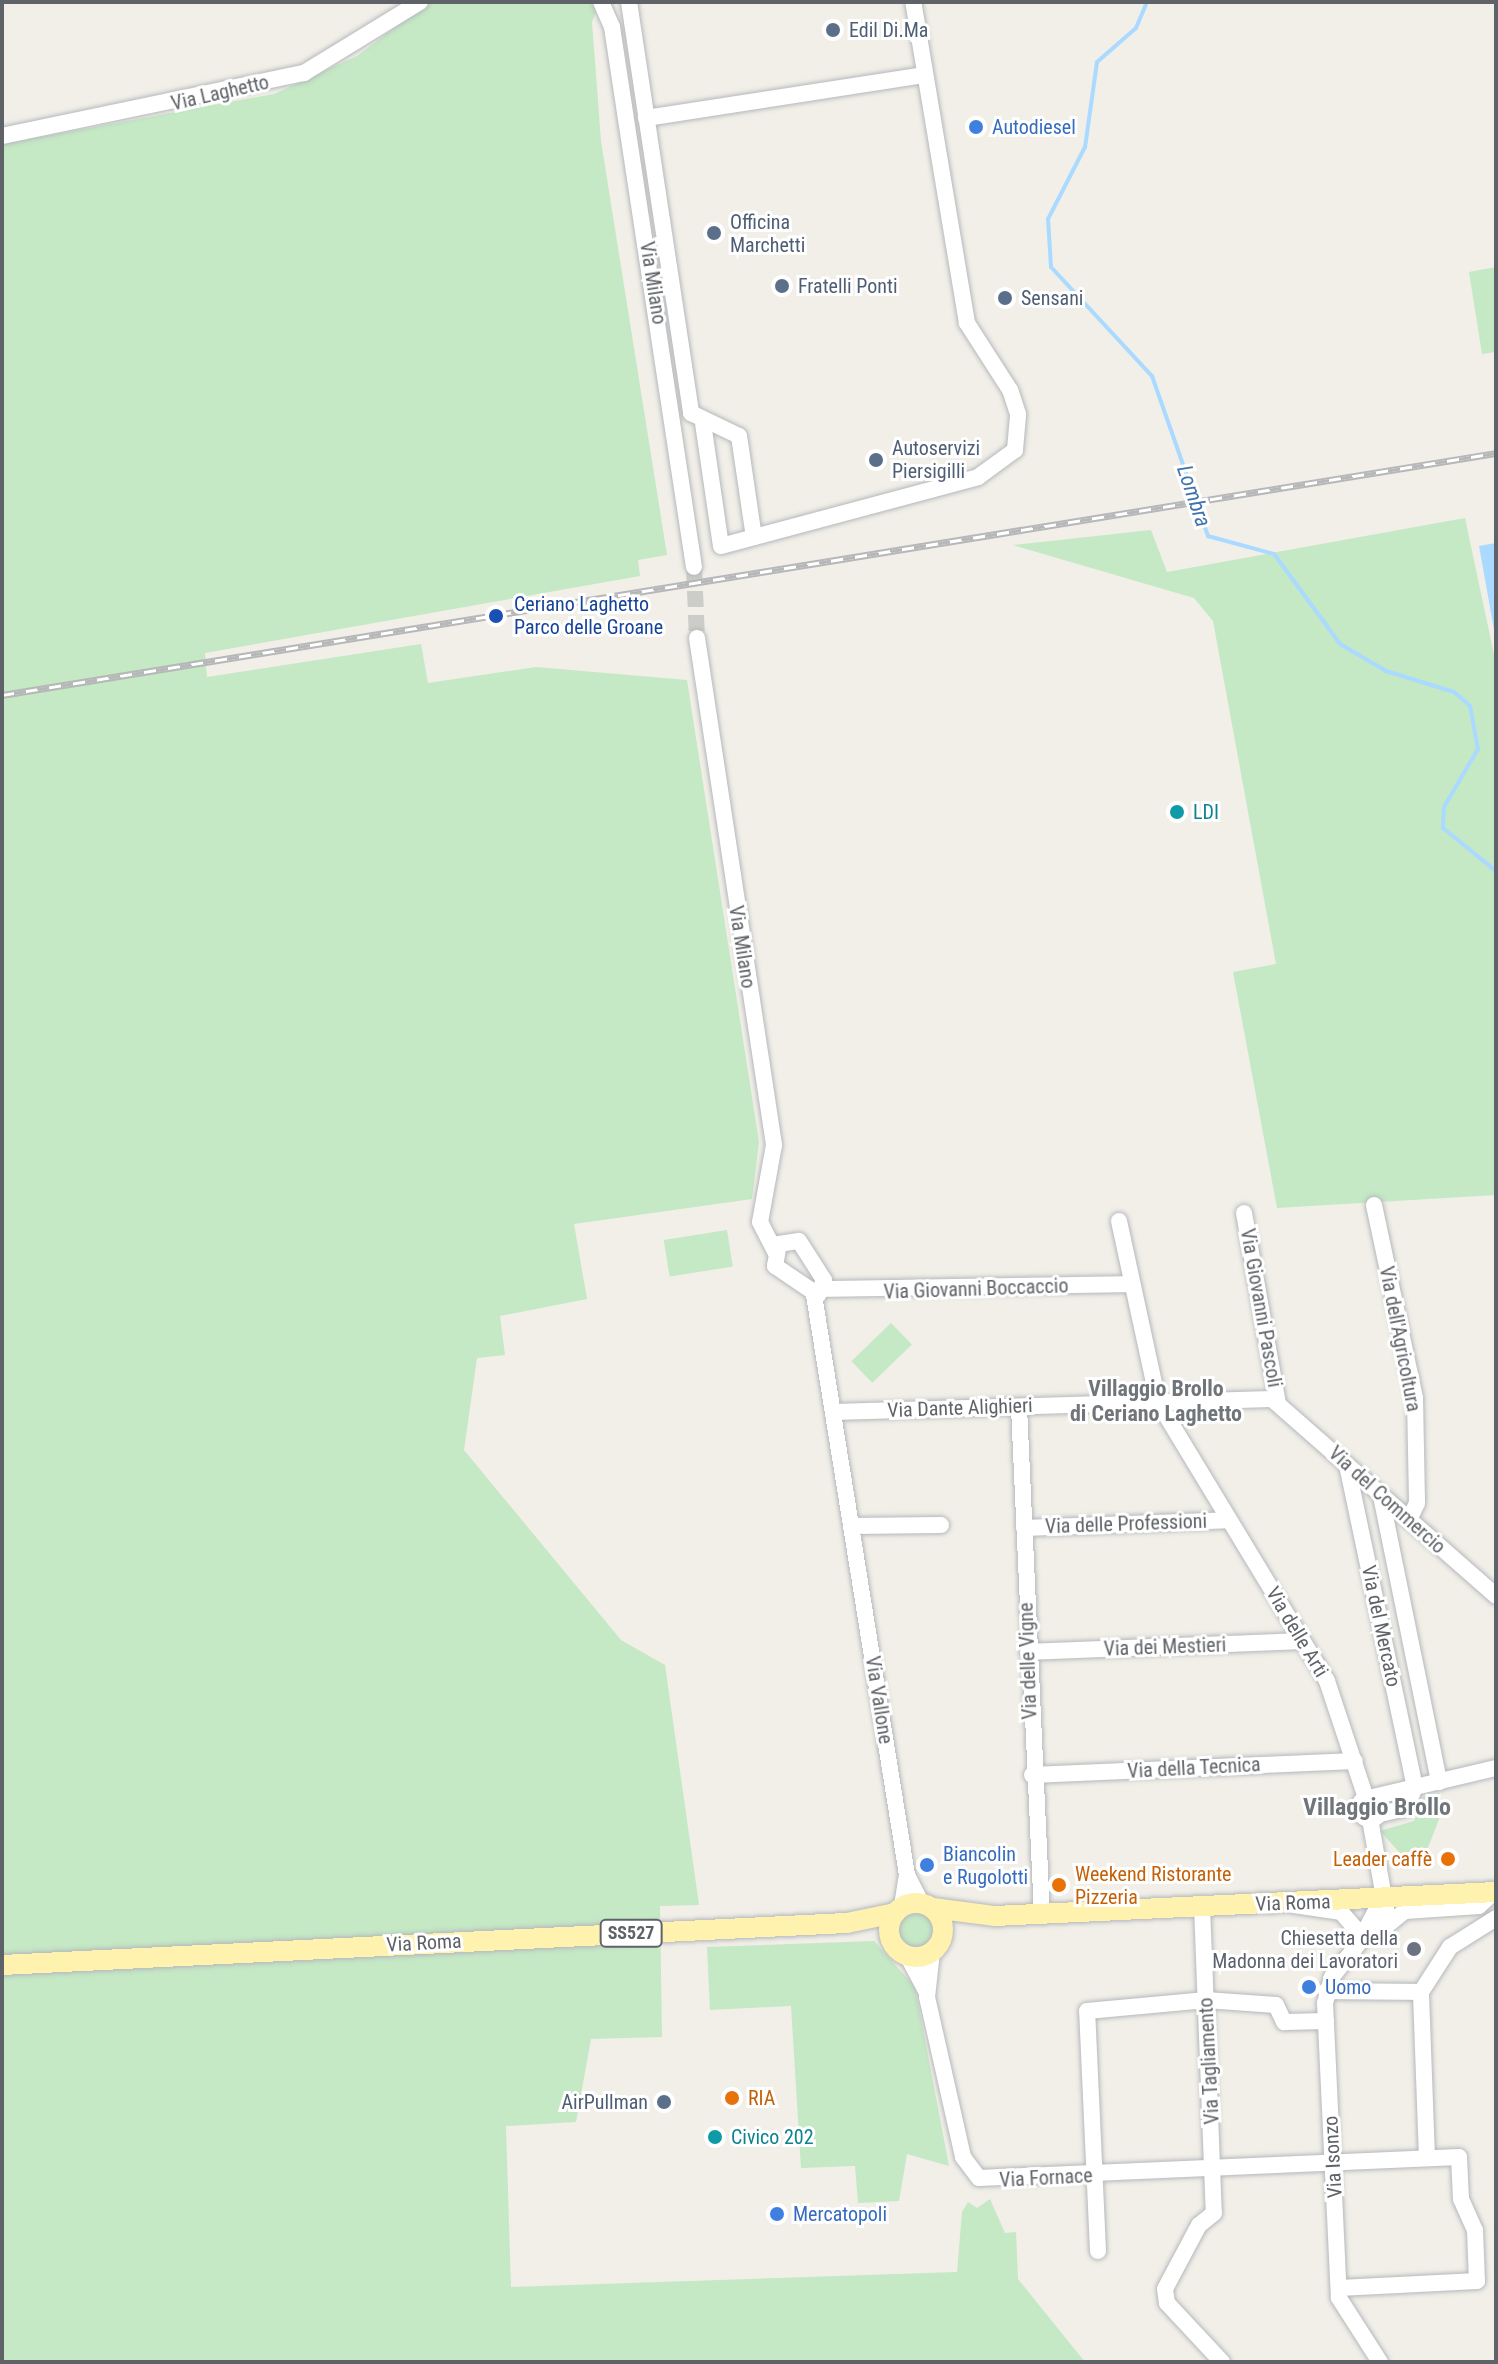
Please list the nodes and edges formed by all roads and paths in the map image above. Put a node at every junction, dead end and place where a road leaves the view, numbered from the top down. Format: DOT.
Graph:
graph roads {
  1 [pos="420,2"];
  2 [pos="601,2"];
  3 [pos="629,2"];
  4 [pos="913,2"];
  5 [pos="924,75"];
  6 [pos="646,118"];
  7 [pos="2,136"];
  8 [pos="703,423"];
  9 [pos="749,538"];
  10 [pos="694,567"];
  11 [pos="697,638"];
  12 [pos="1374,1205"];
  13 [pos="1244,1213"];
  14 [pos="1119,1221"];
  15 [pos="775,1251"];
  16 [pos="1130,1284"];
  17 [pos="819,1292"];
  18 [pos="1158,1402"];
  19 [pos="1278,1403"];
  20 [pos="1019,1407"];
  21 [pos="833,1412"];
  22 [pos="1347,1465"];
  23 [pos="1381,1496"];
  24 [pos="1228,1520"];
  25 [pos="1409,1520"];
  26 [pos="941,1525"];
  27 [pos="851,1526"];
  28 [pos="1024,1528"];
  29 [pos="1496,1596"];
  30 [pos="1302,1641"];
  31 [pos="1028,1652"];
  32 [pos="1355,1761"];
  33 [pos="1496,1768"];
  34 [pos="1032,1775"];
  35 [pos="1439,1782"];
  36 [pos="1415,1787"];
  37 [pos="1369,1797"];
  38 [pos="1375,1816"];
  39 [pos="1495,1892"];
  40 [pos="1383,1897"];
  41 [pos="1285,1903"];
  42 [pos="1202,1906"];
  43 [pos="913,1908"];
  44 [pos="1042,1915"];
  45 [pos="995,1916"];
  46 [pos="1496,1918"];
  47 [pos="847,1923"];
  48 [pos="1359,1943"];
  49 [pos="937,1946"];
  50 [pos="900,1950"];
  51 [pos="2,1965"];
  52 [pos="1326,1991"];
  53 [pos="927,1992"];
  54 [pos="1421,1992"];
  55 [pos="1206,2000"];
  56 [pos="1326,2021"];
  57 [pos="1427,2158"];
  58 [pos="1333,2163"];
  59 [pos="1214,2169"];
  60 [pos="1094,2175"];
  61 [pos="1098,2251"];
  62 [pos="1339,2288"];
  63 [pos="1222,2362"];
  64 [pos="1380,2362"];
  1 -- 7 [label="street, Via Laghetto"];
  2 -- 10 [label="street, Via Milano"];
  3 -- 6 [label="street"];
  4 -- 5 [label="street"];
  5 -- 6 [label="street"];
  5 -- 9 [label="street"];
  6 -- 8 [label="street"];
  8 -- 9 [label="street"];
  8 -- 9 [label="street"];
  11 -- 15 [label="street, Via Milano"];
  12 -- 25 [label="street, Via dell'Agricoltura"];
  13 -- 19 [label="street, Via Giovanni Pascoli"];
  14 -- 16 [label="street, Via delle Arti"];
  15 -- 17 [label="street, Via Milano"];
  15 -- 17 [label="street"];
  16 -- 17 [label="street, Via Giovanni Boccaccio"];
  16 -- 18 [label="street, Via delle Arti"];
  17 -- 21 [label="street"];
  18 -- 19 [label="street, Via Dante Alighieri"];
  18 -- 20 [label="street, Via Dante Alighieri"];
  18 -- 24 [label="street, Via delle Arti"];
  19 -- 22 [label="street, Via del Commercio"];
  20 -- 21 [label="street, Via Dante Alighieri"];
  20 -- 28 [label="street, Via delle Vigne"];
  21 -- 27 [label="street, Via Vallone"];
  22 -- 23 [label="street, Via del Commercio"];
  22 -- 36 [label="street, Via del Mercato"];
  23 -- 25 [label="street, Via del Commercio"];
  23 -- 35 [label="street, Via del Mercato"];
  24 -- 28 [label="street, Via delle Professioni"];
  24 -- 30 [label="street, Via delle Arti"];
  25 -- 29 [label="street, Via del Commercio"];
  26 -- 27 [label="street"];
  27 -- 43 [label="street, Via Vallone"];
  28 -- 31 [label="street, Via delle Vigne"];
  30 -- 31 [label="street, Via dei Mestieri"];
  30 -- 32 [label="street, Via delle Arti"];
  31 -- 34 [label="street, Via delle Vigne"];
  32 -- 34 [label="street, Via della Tecnica"];
  32 -- 37 [label="street, Via delle Arti"];
  33 -- 35 [label="street"];
  34 -- 44 [label="street, Via delle Vigne"];
  35 -- 36 [label="street"];
  36 -- 37 [label="street"];
  36 -- 38 [label="street"];
  37 -- 38 [label="street, Via delle Arti"];
  38 -- 40 [label="street"];
  39 -- 40 [label="main road, Via Roma / SS527"];
  39 -- 48 [label="street"];
  40 -- 41 [label="main road, Via Roma / SS527"];
  40 -- 48 [label="street"];
  41 -- 42 [label="main road, Via Roma / SS527"];
  41 -- 48 [label="street"];
  42 -- 44 [label="main road, Via Roma / SS527"];
  42 -- 55 [label="street, Via Tagliamento"];
  43 -- 45 [label="main road, Via Roma / SS527"];
  43 -- 47 [label="main road, Via Roma / SS527"];
  43 -- 49 [label="main road"];
  43 -- 50 [label="main road"];
  44 -- 45 [label="main road, Via Roma / SS527"];
  45 -- 49 [label="main road, Via Roma / SS527"];
  46 -- 54 [label="street"];
  47 -- 50 [label="main road, Via Roma / SS527"];
  47 -- 51 [label="main road, Via Roma / SS527"];
  48 -- 52 [label="street"];
  49 -- 50 [label="main road, SS527"];
  49 -- 53 [label="street, Via Fornace"];
  50 -- 53 [label="street, Via Fornace"];
  52 -- 54 [label="street"];
  52 -- 56 [label="street, Via Isonzo"];
  53 -- 60 [label="street, Via Fornace"];
  54 -- 57 [label="street"];
  55 -- 56 [label="street"];
  55 -- 59 [label="street, Via Tagliamento"];
  55 -- 60 [label="street"];
  56 -- 58 [label="street, Via Isonzo"];
  57 -- 58 [label="street, Via Fornace"];
  57 -- 62 [label="street, Via Fornace"];
  58 -- 59 [label="street, Via Fornace"];
  58 -- 62 [label="street, Via Isonzo"];
  59 -- 60 [label="street, Via Fornace"];
  59 -- 63 [label="street, Via Tagliamento"];
  60 -- 61 [label="street"];
  62 -- 64 [label="street, Via Isonzo"];
}
